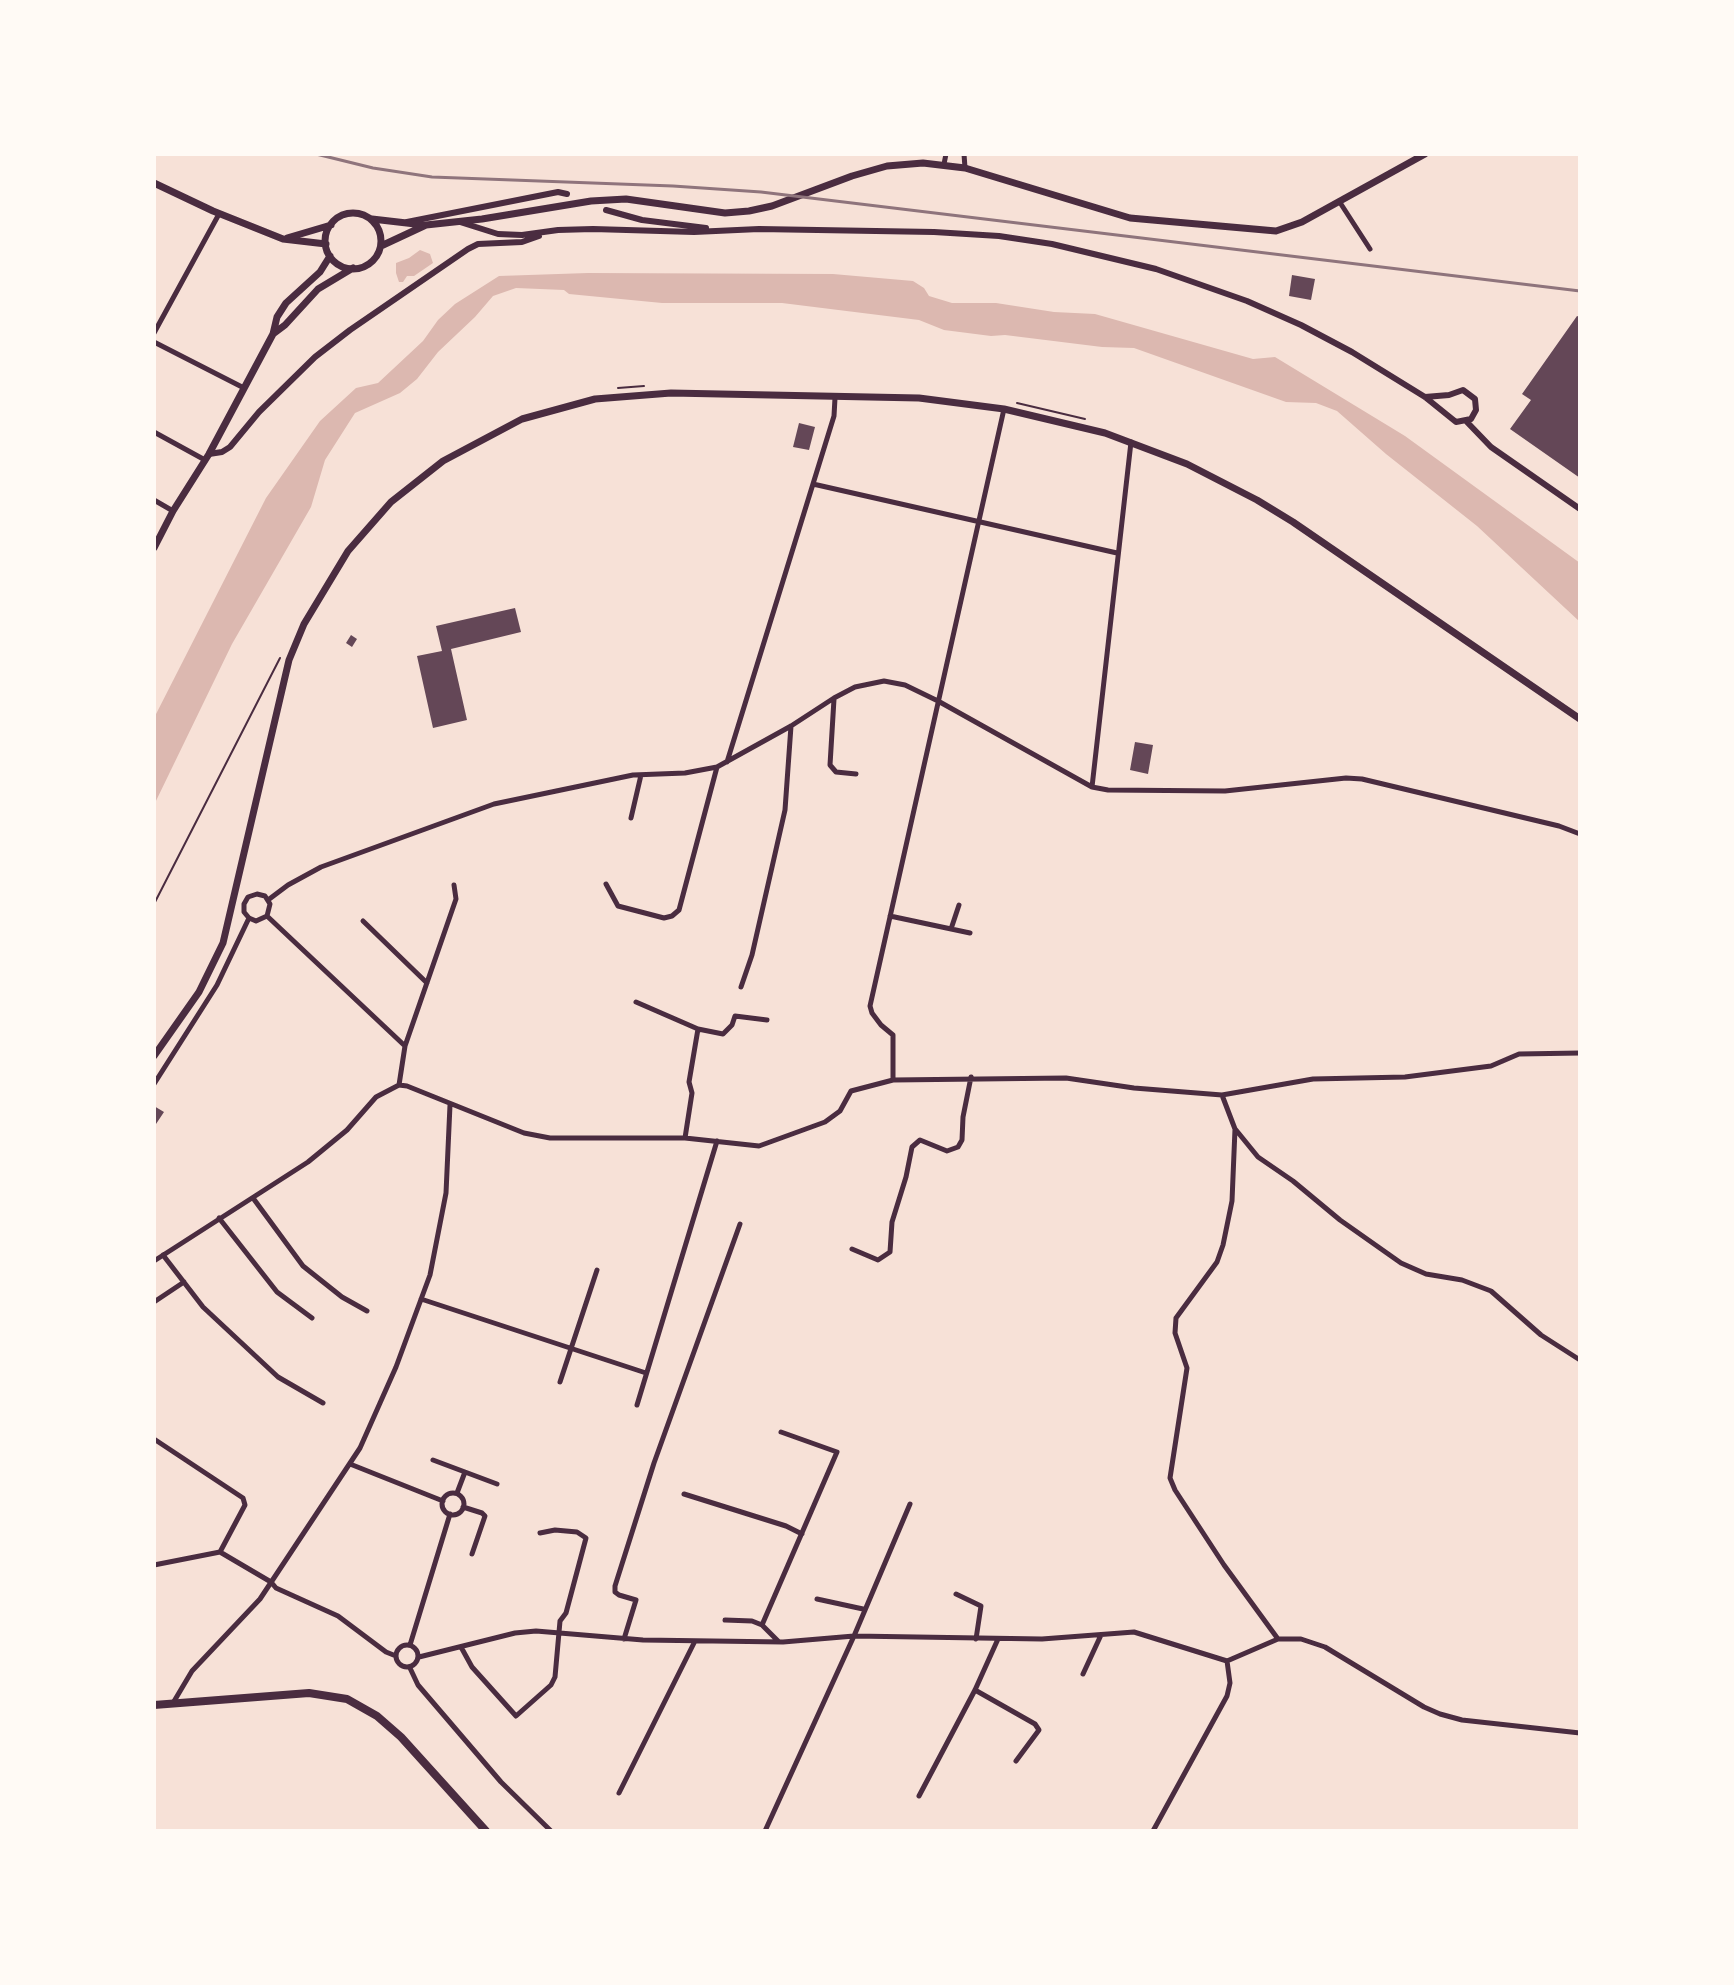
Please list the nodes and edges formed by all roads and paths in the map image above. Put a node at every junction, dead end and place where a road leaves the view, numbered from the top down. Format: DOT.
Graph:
graph roads {
  1 [pos="946,154"];
  2 [pos="964,154"];
  3 [pos="1425,154"];
  4 [pos="944,164"];
  5 [pos="965,168"];
  6 [pos="154,183"];
  7 [pos="567,194"];
  8 [pos="1339,201"];
  9 [pos="606,210"];
  10 [pos="219,214"];
  11 [pos="371,219"];
  12 [pos="407,222"];
  13 [pos="459,222"];
  14 [pos="331,225"];
  15 [pos="426,225"];
  16 [pos="726,230"];
  17 [pos="546,233"];
  18 [pos="283,239"];
  19 [pos="326,244"];
  20 [pos="381,246"];
  21 [pos="1370,249"];
  22 [pos="330,256"];
  23 [pos="353,268"];
  24 [pos="154,333"];
  25 [pos="273,334"];
  26 [pos="154,342"];
  27 [pos="244,388"];
  28 [pos="1449,395"];
  29 [pos="1425,397"];
  30 [pos="835,398"];
  31 [pos="1004,409"];
  32 [pos="1445,413"];
  33 [pos="1466,421"];
  34 [pos="154,432"];
  35 [pos="1132,441"];
  36 [pos="207,457"];
  37 [pos="813,484"];
  38 [pos="154,500"];
  39 [pos="1580,509"];
  40 [pos="173,511"];
  41 [pos="979,522"];
  42 [pos="154,548"];
  43 [pos="1117,553"];
  44 [pos="834,698"];
  45 [pos="938,701"];
  46 [pos="1580,719"];
  47 [pos="791,726"];
  48 [pos="726,763"];
  49 [pos="717,767"];
  50 [pos="856,774"];
  51 [pos="641,775"];
  52 [pos="1092,787"];
  53 [pos="631,818"];
  54 [pos="1580,834"];
  55 [pos="606,884"];
  56 [pos="454,885"];
  57 [pos="268,900"];
  58 [pos="959,905"];
  59 [pos="267,916"];
  60 [pos="890,916"];
  61 [pos="249,918"];
  62 [pos="363,921"];
  63 [pos="951,929"];
  64 [pos="970,933"];
  65 [pos="427,983"];
  66 [pos="741,987"];
  67 [pos="636,1002"];
  68 [pos="767,1020"];
  69 [pos="698,1029"];
  70 [pos="405,1046"];
  71 [pos="1580,1053"];
  72 [pos="154,1056"];
  73 [pos="971,1077"];
  74 [pos="893,1080"];
  75 [pos="154,1084"];
  76 [pos="399,1085"];
  77 [pos="1222,1095"];
  78 [pos="450,1105"];
  79 [pos="1235,1129"];
  80 [pos="685,1138"];
  81 [pos="717,1141"];
  82 [pos="253,1198"];
  83 [pos="219,1218"];
  84 [pos="740,1224"];
  85 [pos="852,1249"];
  86 [pos="163,1255"];
  87 [pos="154,1261"];
  88 [pos="597,1270"];
  89 [pos="184,1282"];
  90 [pos="421,1299"];
  91 [pos="154,1302"];
  92 [pos="367,1311"];
  93 [pos="312,1318"];
  94 [pos="573,1349"];
  95 [pos="1580,1360"];
  96 [pos="646,1373"];
  97 [pos="560,1382"];
  98 [pos="323,1403"];
  99 [pos="637,1405"];
  100 [pos="781,1432"];
  101 [pos="154,1439"];
  102 [pos="433,1460"];
  103 [pos="350,1464"];
  104 [pos="465,1472"];
  105 [pos="497,1484"];
  106 [pos="457,1493"];
  107 [pos="684,1494"];
  108 [pos="443,1501"];
  109 [pos="910,1504"];
  110 [pos="463,1507"];
  111 [pos="450,1514"];
  112 [pos="540,1533"];
  113 [pos="802,1534"];
  114 [pos="220,1552"];
  115 [pos="472,1554"];
  116 [pos="154,1565"];
  117 [pos="271,1582"];
  118 [pos="956,1594"];
  119 [pos="817,1599"];
  120 [pos="863,1609"];
  121 [pos="725,1620"];
  122 [pos="762,1625"];
  123 [pos="558,1633"];
  124 [pos="1101,1634"];
  125 [pos="854,1636"];
  126 [pos="624,1639"];
  127 [pos="976,1639"];
  128 [pos="998,1639"];
  129 [pos="1278,1639"];
  130 [pos="695,1641"];
  131 [pos="778,1642"];
  132 [pos="410,1645"];
  133 [pos="461,1647"];
  134 [pos="396,1656"];
  135 [pos="419,1657"];
  136 [pos="1227,1661"];
  137 [pos="406,1667"];
  138 [pos="1083,1674"];
  139 [pos="975,1690"];
  140 [pos="173,1703"];
  141 [pos="154,1705"];
  142 [pos="1580,1733"];
  143 [pos="1016,1761"];
  144 [pos="619,1793"];
  145 [pos="919,1796"];
  146 [pos="486,1831"];
  147 [pos="551,1831"];
  148 [pos="765,1831"];
  149 [pos="1153,1831"];
  1 -- 4 [label="street"];
  2 -- 5 [label="street"];
  3 -- 8 [label="main road"];
  4 -- 5 [label="main road"];
  4 -- 13 [label="main road"];
  5 -- 8 [label="main road"];
  6 -- 10 [label="main road"];
  7 -- 12 [label="street"];
  8 -- 21 [label="street"];
  9 -- 16 [label="street"];
  10 -- 18 [label="main road"];
  10 -- 24 [label="street"];
  11 -- 12 [label="main road"];
  11 -- 14 [label="main road"];
  11 -- 20 [label="main road"];
  12 -- 15 [label="main road"];
  13 -- 15 [label="main road"];
  13 -- 17 [label="street"];
  14 -- 18 [label="main road"];
  14 -- 19 [label="main road"];
  15 -- 20 [label="main road"];
  16 -- 17 [label="street"];
  16 -- 29 [label="street"];
  17 -- 36 [label="street"];
  18 -- 19 [label="main road"];
  19 -- 22 [label="main road"];
  20 -- 23 [label="main road"];
  22 -- 23 [label="main road"];
  22 -- 25 [label="main road"];
  23 -- 25 [label="main road"];
  25 -- 27 [label="main road"];
  26 -- 27 [label="street"];
  27 -- 36 [label="main road"];
  28 -- 29 [label="street"];
  28 -- 32 [label="street"];
  28 -- 33 [label="street"];
  29 -- 32 [label="street"];
  30 -- 31 [label="main road"];
  30 -- 37 [label="street"];
  30 -- 72 [label="main road"];
  31 -- 35 [label="main road"];
  31 -- 41 [label="street"];
  32 -- 33 [label="street"];
  33 -- 39 [label="street"];
  34 -- 36 [label="street"];
  35 -- 43 [label="street"];
  35 -- 46 [label="main road"];
  36 -- 40 [label="main road"];
  37 -- 41 [label="street"];
  37 -- 48 [label="street"];
  38 -- 40 [label="street"];
  40 -- 42 [label="main road"];
  41 -- 43 [label="street"];
  41 -- 45 [label="street"];
  43 -- 52 [label="street"];
  44 -- 45 [label="street"];
  44 -- 47 [label="street"];
  44 -- 50 [label="street"];
  45 -- 52 [label="street"];
  45 -- 60 [label="street"];
  47 -- 48 [label="street"];
  47 -- 66 [label="street"];
  48 -- 49 [label="street"];
  49 -- 51 [label="street"];
  49 -- 55 [label="street"];
  51 -- 53 [label="street"];
  51 -- 57 [label="street"];
  52 -- 54 [label="street"];
  56 -- 65 [label="street"];
  57 -- 59 [label="street"];
  57 -- 61 [label="street"];
  58 -- 63 [label="street"];
  59 -- 61 [label="street"];
  59 -- 70 [label="street"];
  60 -- 63 [label="street"];
  60 -- 74 [label="street"];
  61 -- 75 [label="street"];
  62 -- 65 [label="street"];
  63 -- 64 [label="street"];
  65 -- 70 [label="street"];
  67 -- 69 [label="street"];
  68 -- 69 [label="street"];
  69 -- 80 [label="street"];
  70 -- 76 [label="street"];
  71 -- 77 [label="street"];
  73 -- 74 [label="street"];
  73 -- 77 [label="street"];
  73 -- 85 [label="street"];
  74 -- 81 [label="street"];
  76 -- 78 [label="street"];
  76 -- 82 [label="street"];
  77 -- 79 [label="street"];
  78 -- 80 [label="street"];
  78 -- 90 [label="street"];
  79 -- 95 [label="street"];
  79 -- 129 [label="street"];
  80 -- 81 [label="street"];
  81 -- 96 [label="street"];
  82 -- 83 [label="street"];
  82 -- 92 [label="street"];
  83 -- 86 [label="street"];
  83 -- 93 [label="street"];
  84 -- 126 [label="street"];
  86 -- 87 [label="street"];
  86 -- 89 [label="street"];
  88 -- 94 [label="street"];
  89 -- 91 [label="street"];
  89 -- 98 [label="street"];
  90 -- 94 [label="street"];
  90 -- 103 [label="street"];
  94 -- 96 [label="street"];
  94 -- 97 [label="street"];
  96 -- 99 [label="street"];
  100 -- 113 [label="street"];
  101 -- 114 [label="street"];
  102 -- 104 [label="street"];
  103 -- 108 [label="street"];
  103 -- 117 [label="street"];
  104 -- 105 [label="street"];
  104 -- 106 [label="street"];
  106 -- 108 [label="street"];
  106 -- 110 [label="street"];
  107 -- 113 [label="street"];
  108 -- 111 [label="street"];
  109 -- 120 [label="street"];
  110 -- 111 [label="street"];
  110 -- 115 [label="street"];
  111 -- 132 [label="street"];
  112 -- 123 [label="street"];
  113 -- 122 [label="street"];
  114 -- 116 [label="street"];
  114 -- 117 [label="street"];
  117 -- 134 [label="street"];
  117 -- 140 [label="street"];
  118 -- 127 [label="street"];
  119 -- 120 [label="street"];
  120 -- 125 [label="street"];
  121 -- 122 [label="street"];
  122 -- 131 [label="street"];
  123 -- 126 [label="street"];
  123 -- 133 [label="street"];
  123 -- 133 [label="street"];
  124 -- 128 [label="street"];
  124 -- 136 [label="street"];
  124 -- 138 [label="street"];
  125 -- 127 [label="street"];
  125 -- 131 [label="street"];
  125 -- 148 [label="street"];
  126 -- 130 [label="street"];
  127 -- 128 [label="street"];
  128 -- 139 [label="street"];
  129 -- 136 [label="street"];
  129 -- 142 [label="street"];
  130 -- 131 [label="street"];
  130 -- 144 [label="street"];
  132 -- 134 [label="street"];
  132 -- 135 [label="street"];
  133 -- 135 [label="street"];
  134 -- 137 [label="street"];
  135 -- 137 [label="street"];
  136 -- 149 [label="street"];
  137 -- 147 [label="street"];
  139 -- 143 [label="street"];
  139 -- 145 [label="street"];
  140 -- 141 [label="main road"];
  140 -- 146 [label="main road"];
}
